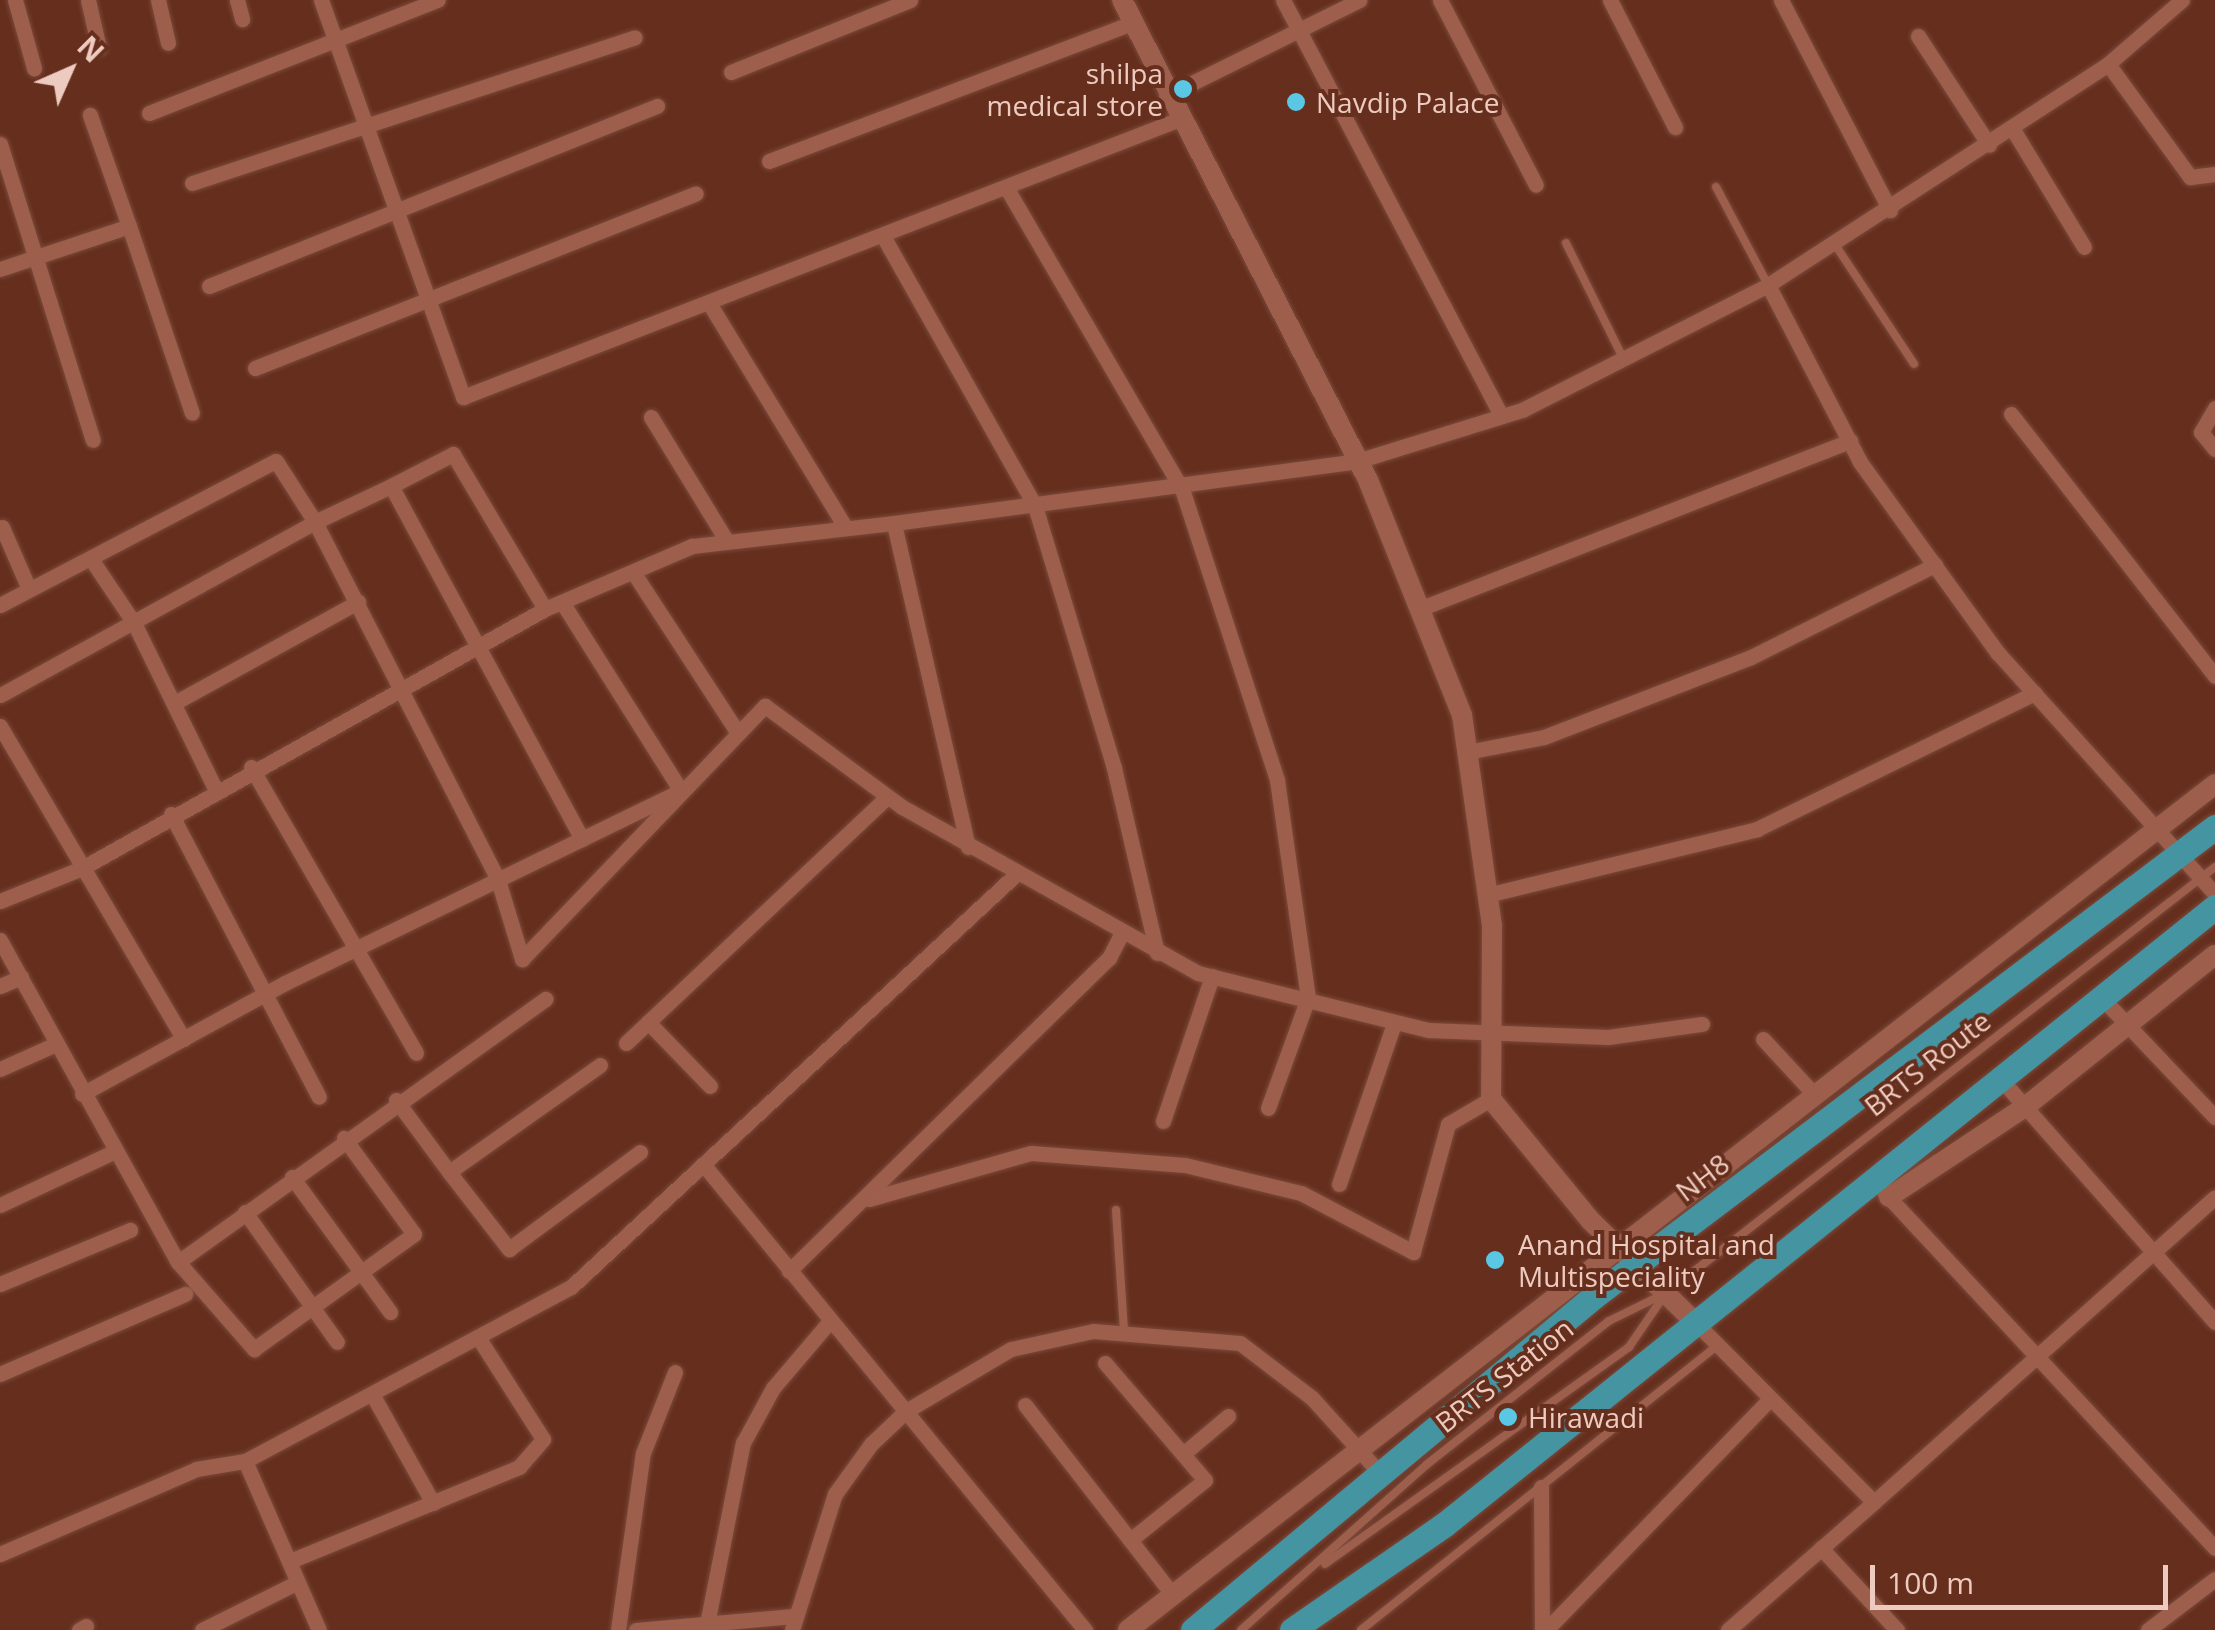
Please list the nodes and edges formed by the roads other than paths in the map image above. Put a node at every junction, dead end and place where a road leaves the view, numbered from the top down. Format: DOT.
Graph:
graph roads {
  1 [pos="15,0"];
  2 [pos="88,0"];
  3 [pos="158,0"];
  4 [pos="236,0"];
  5 [pos="321,0"];
  6 [pos="438,0"];
  7 [pos="910,0"];
  8 [pos="1122,0"];
  9 [pos="1284,0"];
  10 [pos="1359,0"];
  11 [pos="1440,0"];
  12 [pos="1610,0"];
  13 [pos="1781,0"];
  14 [pos="2182,0"];
  15 [pos="242,19"];
  16 [pos="1133,23"];
  17 [pos="1299,30"];
  18 [pos="1918,36"];
  19 [pos="334,38"];
  20 [pos="635,38"];
  21 [pos="168,43"];
  22 [pos="100,48"];
  23 [pos="2108,64"];
  24 [pos="34,68"];
  25 [pos="731,72"];
  26 [pos="1166,96"];
  27 [pos="657,106"];
  28 [pos="150,113"];
  29 [pos="90,115"];
  30 [pos="1177,120"];
  31 [pos="1675,127"];
  32 [pos="2012,128"];
  33 [pos="368,130"];
  34 [pos="0,144"];
  35 [pos="1989,145"];
  36 [pos="769,160"];
  37 [pos="2215,174"];
  38 [pos="192,183"];
  39 [pos="1536,185"];
  40 [pos="1006,187"];
  41 [pos="1716,187"];
  42 [pos="696,194"];
  43 [pos="1890,210"];
  44 [pos="398,214"];
  45 [pos="129,226"];
  46 [pos="882,236"];
  47 [pos="1566,243"];
  48 [pos="1834,243"];
  49 [pos="2084,247"];
  50 [pos="36,256"];
  51 [pos="0,269"];
  52 [pos="209,286"];
  53 [pos="1768,286"];
  54 [pos="710,303"];
  55 [pos="430,304"];
  56 [pos="1626,363"];
  57 [pos="1914,364"];
  58 [pos="255,368"];
  59 [pos="2215,408"];
  60 [pos="192,413"];
  61 [pos="2010,414"];
  62 [pos="1501,416"];
  63 [pos="651,417"];
  64 [pos="93,440"];
  65 [pos="1850,441"];
  66 [pos="2215,449"];
  67 [pos="1357,461"];
  68 [pos="390,486"];
  69 [pos="1182,489"];
  70 [pos="1034,506"];
  71 [pos="314,522"];
  72 [pos="894,523"];
  73 [pos="845,527"];
  74 [pos="2,528"];
  75 [pos="724,538"];
  76 [pos="91,559"];
  77 [pos="1935,565"];
  78 [pos="633,572"];
  79 [pos="29,589"];
  80 [pos="358,602"];
  81 [pos="562,602"];
  82 [pos="0,606"];
  83 [pos="1420,609"];
  84 [pos="545,610"];
  85 [pos="134,623"];
  86 [pos="477,646"];
  87 [pos="2215,676"];
  88 [pos="404,685"];
  89 [pos="2034,693"];
  90 [pos="0,695"];
  91 [pos="176,702"];
  92 [pos="0,726"];
  93 [pos="738,733"];
  94 [pos="1468,752"];
  95 [pos="251,767"];
  96 [pos="2215,784"];
  97 [pos="214,786"];
  98 [pos="681,791"];
  99 [pos="887,797"];
  100 [pos="171,814"];
  101 [pos="2215,827"];
  102 [pos="2156,828"];
  103 [pos="582,839"];
  104 [pos="968,848"];
  105 [pos="2179,854"];
  106 [pos="2215,867"];
  107 [pos="82,868"];
  108 [pos="1014,876"];
  109 [pos="2200,878"];
  110 [pos="498,880"];
  111 [pos="2215,894"];
  112 [pos="1488,895"];
  113 [pos="0,901"];
  114 [pos="2215,906"];
  115 [pos="1122,934"];
  116 [pos="0,940"];
  117 [pos="352,951"];
  118 [pos="1157,952"];
  119 [pos="2215,955"];
  120 [pos="1212,976"];
  121 [pos="21,978"];
  122 [pos="0,986"];
  123 [pos="262,996"];
  124 [pos="2100,996"];
  125 [pos="1308,998"];
  126 [pos="546,999"];
  127 [pos="648,1022"];
  128 [pos="1394,1023"];
  129 [pos="1702,1024"];
  130 [pos="1491,1028"];
  131 [pos="2130,1028"];
  132 [pos="184,1039"];
  133 [pos="1763,1039"];
  134 [pos="626,1042"];
  135 [pos="56,1044"];
  136 [pos="416,1053"];
  137 [pos="600,1064"];
  138 [pos="0,1070"];
  139 [pos="1998,1076"];
  140 [pos="710,1086"];
  141 [pos="1812,1092"];
  142 [pos="82,1094"];
  143 [pos="319,1096"];
  144 [pos="1490,1099"];
  145 [pos="396,1100"];
  146 [pos="2026,1107"];
  147 [pos="1268,1108"];
  148 [pos="2215,1117"];
  149 [pos="1163,1121"];
  150 [pos="344,1138"];
  151 [pos="113,1152"];
  152 [pos="640,1152"];
  153 [pos="703,1164"];
  154 [pos="449,1172"];
  155 [pos="292,1177"];
  156 [pos="1338,1184"];
  157 [pos="1881,1188"];
  158 [pos="2215,1197"];
  159 [pos="869,1199"];
  160 [pos="0,1204"];
  161 [pos="1116,1210"];
  162 [pos="245,1212"];
  163 [pos="130,1230"];
  164 [pos="2153,1252"];
  165 [pos="1628,1255"];
  166 [pos="178,1262"];
  167 [pos="361,1272"];
  168 [pos="789,1272"];
  169 [pos="0,1284"];
  170 [pos="1666,1293"];
  171 [pos="186,1294"];
  172 [pos="312,1308"];
  173 [pos="390,1312"];
  174 [pos="830,1321"];
  175 [pos="2215,1322"];
  176 [pos="1697,1324"];
  177 [pos="1124,1331"];
  178 [pos="478,1337"];
  179 [pos="336,1342"];
  180 [pos="1718,1345"];
  181 [pos="2036,1357"];
  182 [pos="1105,1364"];
  183 [pos="674,1372"];
  184 [pos="0,1374"];
  185 [pos="372,1394"];
  186 [pos="1770,1399"];
  187 [pos="1025,1406"];
  188 [pos="906,1412"];
  189 [pos="1228,1416"];
  190 [pos="1356,1447"];
  191 [pos="1183,1454"];
  192 [pos="245,1461"];
  193 [pos="1377,1470"];
  194 [pos="1542,1487"];
  195 [pos="433,1502"];
  196 [pos="1874,1502"];
  197 [pos="1130,1540"];
  198 [pos="1821,1548"];
  199 [pos="2215,1548"];
  200 [pos="0,1554"];
  201 [pos="290,1562"];
  202 [pos="1304,1578"];
  203 [pos="2215,1579"];
  204 [pos="298,1582"];
  205 [pos="1172,1594"];
  206 [pos="793,1623"];
  207 [pos="707,1624"];
  208 [pos="202,1630"];
  209 [pos="319,1630"];
  210 [pos="618,1630"];
  211 [pos="636,1630"];
  212 [pos="1085,1630"];
  213 [pos="1128,1630"];
  214 [pos="1193,1630"];
  215 [pos="1241,1630"];
  216 [pos="1292,1630"];
  217 [pos="1361,1630"];
  218 [pos="1544,1630"];
  219 [pos="1728,1630"];
  220 [pos="1897,1630"];
  221 [pos="2148,1630"];
  1 -- 24 [label="street"];
  2 -- 22 [label="street"];
  3 -- 21 [label="street"];
  4 -- 15 [label="street"];
  5 -- 19 [label="street"];
  6 -- 19 [label="street"];
  7 -- 25 [label="street"];
  8 -- 16 [label="street"];
  9 -- 17 [label="street"];
  10 -- 17 [label="street"];
  11 -- 39 [label="street"];
  12 -- 31 [label="street"];
  13 -- 43 [label="street"];
  14 -- 23 [label="street"];
  16 -- 26 [label="street"];
  16 -- 36 [label="street"];
  17 -- 26 [label="street"];
  17 -- 62 [label="street"];
  18 -- 35 [label="street"];
  19 -- 28 [label="street"];
  19 -- 33 [label="street"];
  20 -- 33 [label="street"];
  23 -- 32 [label="street"];
  23 -- 37 [label="street"];
  26 -- 30 [label="street"];
  27 -- 44 [label="street"];
  29 -- 45 [label="street"];
  30 -- 40 [label="street"];
  30 -- 67 [label="street"];
  32 -- 35 [label="street"];
  32 -- 49 [label="street"];
  33 -- 38 [label="street"];
  33 -- 44 [label="street"];
  34 -- 50 [label="street"];
  35 -- 43 [label="street"];
  40 -- 46 [label="street"];
  40 -- 69 [label="street"];
  41 -- 53 [label="lane"];
  42 -- 55 [label="street"];
  43 -- 48 [label="street"];
  44 -- 52 [label="street"];
  44 -- 55 [label="street"];
  45 -- 50 [label="street"];
  45 -- 60 [label="street"];
  46 -- 54 [label="street"];
  46 -- 70 [label="street"];
  47 -- 56 [label="lane"];
  48 -- 53 [label="street"];
  48 -- 57 [label="lane"];
  50 -- 51 [label="street"];
  50 -- 64 [label="street"];
  53 -- 56 [label="street"];
  53 -- 65 [label="street"];
  54 -- 55 [label="street"];
  54 -- 73 [label="street"];
  55 -- 58 [label="street"];
  56 -- 62 [label="street"];
  59 -- 66 [label="street"];
  61 -- 87 [label="street"];
  62 -- 67 [label="street"];
  63 -- 75 [label="street"];
  65 -- 77 [label="street"];
  65 -- 83 [label="street"];
  67 -- 69 [label="street"];
  67 -- 83 [label="street"];
  68 -- 71 [label="street"];
  68 -- 84 [label="street"];
  68 -- 86 [label="street"];
  69 -- 70 [label="street"];
  69 -- 125 [label="street"];
  70 -- 72 [label="street"];
  70 -- 118 [label="street"];
  71 -- 76 [label="street"];
  71 -- 80 [label="street"];
  71 -- 85 [label="street"];
  72 -- 73 [label="street"];
  72 -- 104 [label="street"];
  73 -- 75 [label="street"];
  74 -- 79 [label="street"];
  75 -- 78 [label="street"];
  76 -- 79 [label="street"];
  76 -- 85 [label="street"];
  77 -- 89 [label="street"];
  77 -- 94 [label="street"];
  78 -- 81 [label="street"];
  78 -- 93 [label="street"];
  79 -- 82 [label="street"];
  80 -- 88 [label="street"];
  80 -- 91 [label="street"];
  81 -- 84 [label="street"];
  81 -- 98 [label="street"];
  83 -- 94 [label="street"];
  84 -- 86 [label="street"];
  85 -- 90 [label="street"];
  85 -- 91 [label="street"];
  86 -- 88 [label="street"];
  86 -- 103 [label="street"];
  88 -- 95 [label="street"];
  88 -- 110 [label="street"];
  89 -- 102 [label="street"];
  89 -- 112 [label="street"];
  91 -- 97 [label="street"];
  92 -- 107 [label="street"];
  93 -- 98 [label="street"];
  93 -- 99 [label="street"];
  94 -- 112 [label="street"];
  95 -- 97 [label="street"];
  95 -- 117 [label="street"];
  96 -- 102 [label="street"];
  97 -- 100 [label="street"];
  98 -- 103 [label="street"];
  98 -- 110 [label="street"];
  99 -- 104 [label="street"];
  99 -- 127 [label="street"];
  100 -- 107 [label="street"];
  100 -- 123 [label="street"];
  101 -- 105 [label="main road, NH8"];
  102 -- 105 [label="street"];
  102 -- 141 [label="street"];
  103 -- 110 [label="street"];
  104 -- 108 [label="street"];
  105 -- 109 [label="street"];
  105 -- 165 [label="main road, NH8"];
  106 -- 109 [label="lane, BRTS Route"];
  107 -- 113 [label="street"];
  107 -- 132 [label="street"];
  108 -- 115 [label="street"];
  108 -- 153 [label="street"];
  109 -- 111 [label="street"];
  109 -- 170 [label="lane, BRTS Route"];
  110 -- 117 [label="street"];
  112 -- 130 [label="street"];
  114 -- 124 [label="main road"];
  115 -- 118 [label="street"];
  115 -- 159 [label="street"];
  116 -- 121 [label="street"];
  117 -- 123 [label="street"];
  117 -- 136 [label="street"];
  118 -- 120 [label="street"];
  119 -- 131 [label="street"];
  120 -- 125 [label="street"];
  120 -- 149 [label="street"];
  121 -- 122 [label="street"];
  121 -- 135 [label="street"];
  123 -- 132 [label="street"];
  123 -- 143 [label="street"];
  124 -- 131 [label="street"];
  124 -- 139 [label="main road"];
  125 -- 128 [label="street"];
  125 -- 147 [label="street"];
  126 -- 145 [label="street"];
  127 -- 134 [label="street"];
  127 -- 140 [label="street"];
  128 -- 130 [label="street"];
  128 -- 156 [label="street"];
  129 -- 130 [label="street"];
  130 -- 144 [label="street"];
  131 -- 146 [label="street"];
  131 -- 148 [label="street"];
  132 -- 142 [label="street"];
  133 -- 141 [label="street"];
  135 -- 138 [label="street"];
  135 -- 142 [label="street"];
  137 -- 154 [label="street"];
  139 -- 146 [label="street"];
  139 -- 157 [label="main road"];
  141 -- 165 [label="street"];
  142 -- 151 [label="street"];
  144 -- 159 [label="street"];
  144 -- 165 [label="street"];
  145 -- 150 [label="street"];
  145 -- 154 [label="street"];
  146 -- 157 [label="street"];
  146 -- 164 [label="street"];
  150 -- 155 [label="street"];
  150 -- 167 [label="street"];
  151 -- 160 [label="street"];
  151 -- 166 [label="street"];
  152 -- 154 [label="street"];
  153 -- 168 [label="street"];
  153 -- 178 [label="street"];
  155 -- 162 [label="street"];
  155 -- 167 [label="street"];
  157 -- 176 [label="main road"];
  157 -- 181 [label="street"];
  158 -- 164 [label="street"];
  159 -- 168 [label="street"];
  161 -- 177 [label="lane"];
  162 -- 166 [label="street"];
  162 -- 172 [label="street"];
  163 -- 169 [label="street"];
  164 -- 175 [label="street"];
  164 -- 181 [label="street"];
  165 -- 170 [label="street"];
  165 -- 190 [label="street"];
  165 -- 193 [label="main road, NH8"];
  166 -- 172 [label="street"];
  167 -- 172 [label="street"];
  167 -- 173 [label="street"];
  168 -- 174 [label="street"];
  170 -- 176 [label="street"];
  170 -- 202 [label="lane, BRTS Station"];
  170 -- 202 [label="lane, BRTS Station"];
  171 -- 184 [label="street"];
  172 -- 179 [label="street"];
  174 -- 188 [label="street"];
  174 -- 207 [label="street"];
  176 -- 180 [label="street"];
  176 -- 216 [label="main road"];
  177 -- 188 [label="street"];
  177 -- 190 [label="street"];
  178 -- 185 [label="street"];
  178 -- 195 [label="street"];
  180 -- 186 [label="street"];
  180 -- 194 [label="lane"];
  181 -- 196 [label="street"];
  181 -- 199 [label="street"];
  182 -- 191 [label="street"];
  183 -- 210 [label="street"];
  185 -- 192 [label="street"];
  185 -- 195 [label="street"];
  186 -- 196 [label="street"];
  186 -- 218 [label="street"];
  187 -- 197 [label="street"];
  188 -- 206 [label="street"];
  188 -- 212 [label="street"];
  189 -- 191 [label="street"];
  190 -- 193 [label="street"];
  190 -- 205 [label="street"];
  191 -- 197 [label="street"];
  192 -- 200 [label="street"];
  192 -- 201 [label="street"];
  193 -- 214 [label="main road, NH8"];
  194 -- 217 [label="lane"];
  194 -- 218 [label="street"];
  195 -- 201 [label="street"];
  196 -- 198 [label="street"];
  197 -- 205 [label="street"];
  198 -- 219 [label="street"];
  198 -- 220 [label="street"];
  201 -- 204 [label="street"];
  202 -- 215 [label="lane"];
  203 -- 221 [label="street"];
  204 -- 208 [label="street"];
  204 -- 209 [label="street"];
  205 -- 213 [label="street"];
  206 -- 207 [label="street"];
  207 -- 211 [label="street"];
}
